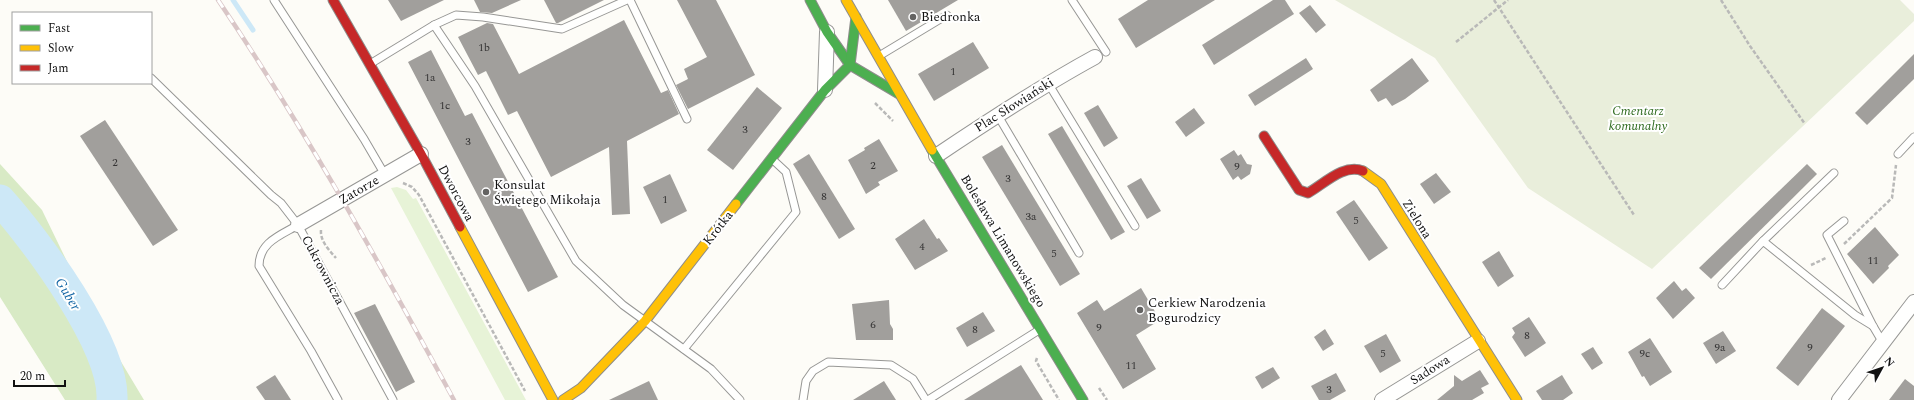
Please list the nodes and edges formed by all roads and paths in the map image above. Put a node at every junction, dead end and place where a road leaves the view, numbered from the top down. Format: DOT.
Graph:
graph roads {
  1 [pos="274,0"];
  2 [pos="333,0"];
  3 [pos="628,0"];
  4 [pos="810,0"];
  5 [pos="846,0"];
  6 [pos="1072,0"];
  7 [pos="1494,0"];
  8 [pos="1508,0"];
  9 [pos="1720,0"];
  10 [pos="1499,7"];
  11 [pos="947,15"];
  12 [pos="856,16"];
  13 [pos="434,25"];
  14 [pos="827,32"];
  15 [pos="1456,42"];
  16 [pos="1101,54"];
  17 [pos="878,56"];
  18 [pos="370,64"];
  19 [pos="850,65"];
  20 [pos="152,79"];
  21 [pos="1048,83"];
  22 [pos="825,90"];
  23 [pos="901,95"];
  24 [pos="872,100"];
  25 [pos="997,114"];
  26 [pos="687,119"];
  27 [pos="1805,124"];
  28 [pos="898,126"];
  29 [pos="1264,136"];
  30 [pos="1914,137"];
  31 [pos="420,154"];
  32 [pos="1898,154"];
  33 [pos="936,156"];
  34 [pos="772,159"];
  35 [pos="1834,172"];
  36 [pos="385,175"];
  37 [pos="397,182"];
  38 [pos="1634,215"];
  39 [pos="1844,221"];
  40 [pos="298,225"];
  41 [pos="323,226"];
  42 [pos="1135,226"];
  43 [pos="1763,241"];
  44 [pos="1079,253"];
  45 [pos="1835,253"];
  46 [pos="336,258"];
  47 [pos="1800,271"];
  48 [pos="1722,285"];
  49 [pos="1914,302"];
  50 [pos="645,321"];
  51 [pos="1873,326"];
  52 [pos="1037,332"];
  53 [pos="1478,341"];
  54 [pos="1883,343"];
  55 [pos="684,350"];
  56 [pos="526,393"];
  57 [pos="338,400"];
  58 [pos="393,400"];
  59 [pos="553,400"];
  60 [pos="564,400"];
  61 [pos="740,400"];
  62 [pos="803,400"];
  63 [pos="927,400"];
  64 [pos="1059,400"];
  65 [pos="1083,400"];
  66 [pos="1382,400"];
  67 [pos="1516,400"];
  68 [pos="1839,400"];
  1 -- 36 [label="lane"];
  2 -- 18 [label="street, Dworcowa"];
  3 -- 13 [label="lane"];
  3 -- 26 [label="lane"];
  4 -- 14 [label="street, Bolesława Limanowskiego"];
  5 -- 12 [label="street, Bolesława Limanowskiego"];
  6 -- 16 [label="lane"];
  7 -- 10 [label="path"];
  8 -- 10 [label="path"];
  9 -- 27 [label="path"];
  10 -- 15 [label="path"];
  10 -- 38 [label="path"];
  11 -- 17 [label="lane"];
  12 -- 17 [label="street, Bolesława Limanowskiego"];
  12 -- 19 [label="street"];
  13 -- 18 [label="lane"];
  13 -- 50 [label="lane"];
  14 -- 19 [label="street, Bolesława Limanowskiego"];
  14 -- 22 [label="street"];
  16 -- 21 [label="street, Plac Słowiański"];
  17 -- 23 [label="street, Bolesława Limanowskiego"];
  18 -- 31 [label="street, Dworcowa"];
  19 -- 22 [label="street, Krótka"];
  19 -- 23 [label="street, Bolesława Limanowskiego"];
  20 -- 40 [label="lane"];
  21 -- 25 [label="street, Plac Słowiański"];
  21 -- 42 [label="lane"];
  22 -- 34 [label="street, Krótka"];
  23 -- 33 [label="street, Bolesława Limanowskiego"];
  24 -- 28 [label="path"];
  25 -- 33 [label="street, Plac Słowiański"];
  25 -- 44 [label="lane"];
  29 -- 53 [label="street, Zielona"];
  30 -- 32 [label="lane"];
  31 -- 36 [label="street, Zatorze"];
  31 -- 59 [label="street, Dworcowa"];
  32 -- 45 [label="path"];
  33 -- 52 [label="street, Bolesława Limanowskiego"];
  34 -- 50 [label="street, Krótka"];
  34 -- 55 [label="lane"];
  35 -- 43 [label="lane"];
  36 -- 40 [label="street, Zatorze"];
  37 -- 56 [label="path"];
  39 -- 45 [label="lane"];
  40 -- 57 [label="lane, Cukrownicza"];
  40 -- 58 [label="lane, Cukrownicza"];
  41 -- 46 [label="path"];
  43 -- 47 [label="lane"];
  43 -- 48 [label="lane"];
  45 -- 47 [label="path"];
  45 -- 51 [label="lane"];
  47 -- 51 [label="lane"];
  49 -- 54 [label="street"];
  50 -- 55 [label="lane"];
  50 -- 60 [label="street, Krótka"];
  51 -- 54 [label="lane"];
  52 -- 63 [label="lane"];
  52 -- 64 [label="path"];
  52 -- 65 [label="street, Bolesława Limanowskiego"];
  53 -- 66 [label="street, Sadowa"];
  53 -- 67 [label="street, Zielona"];
  54 -- 68 [label="street"];
  55 -- 61 [label="lane"];
  62 -- 63 [label="lane"];
}
